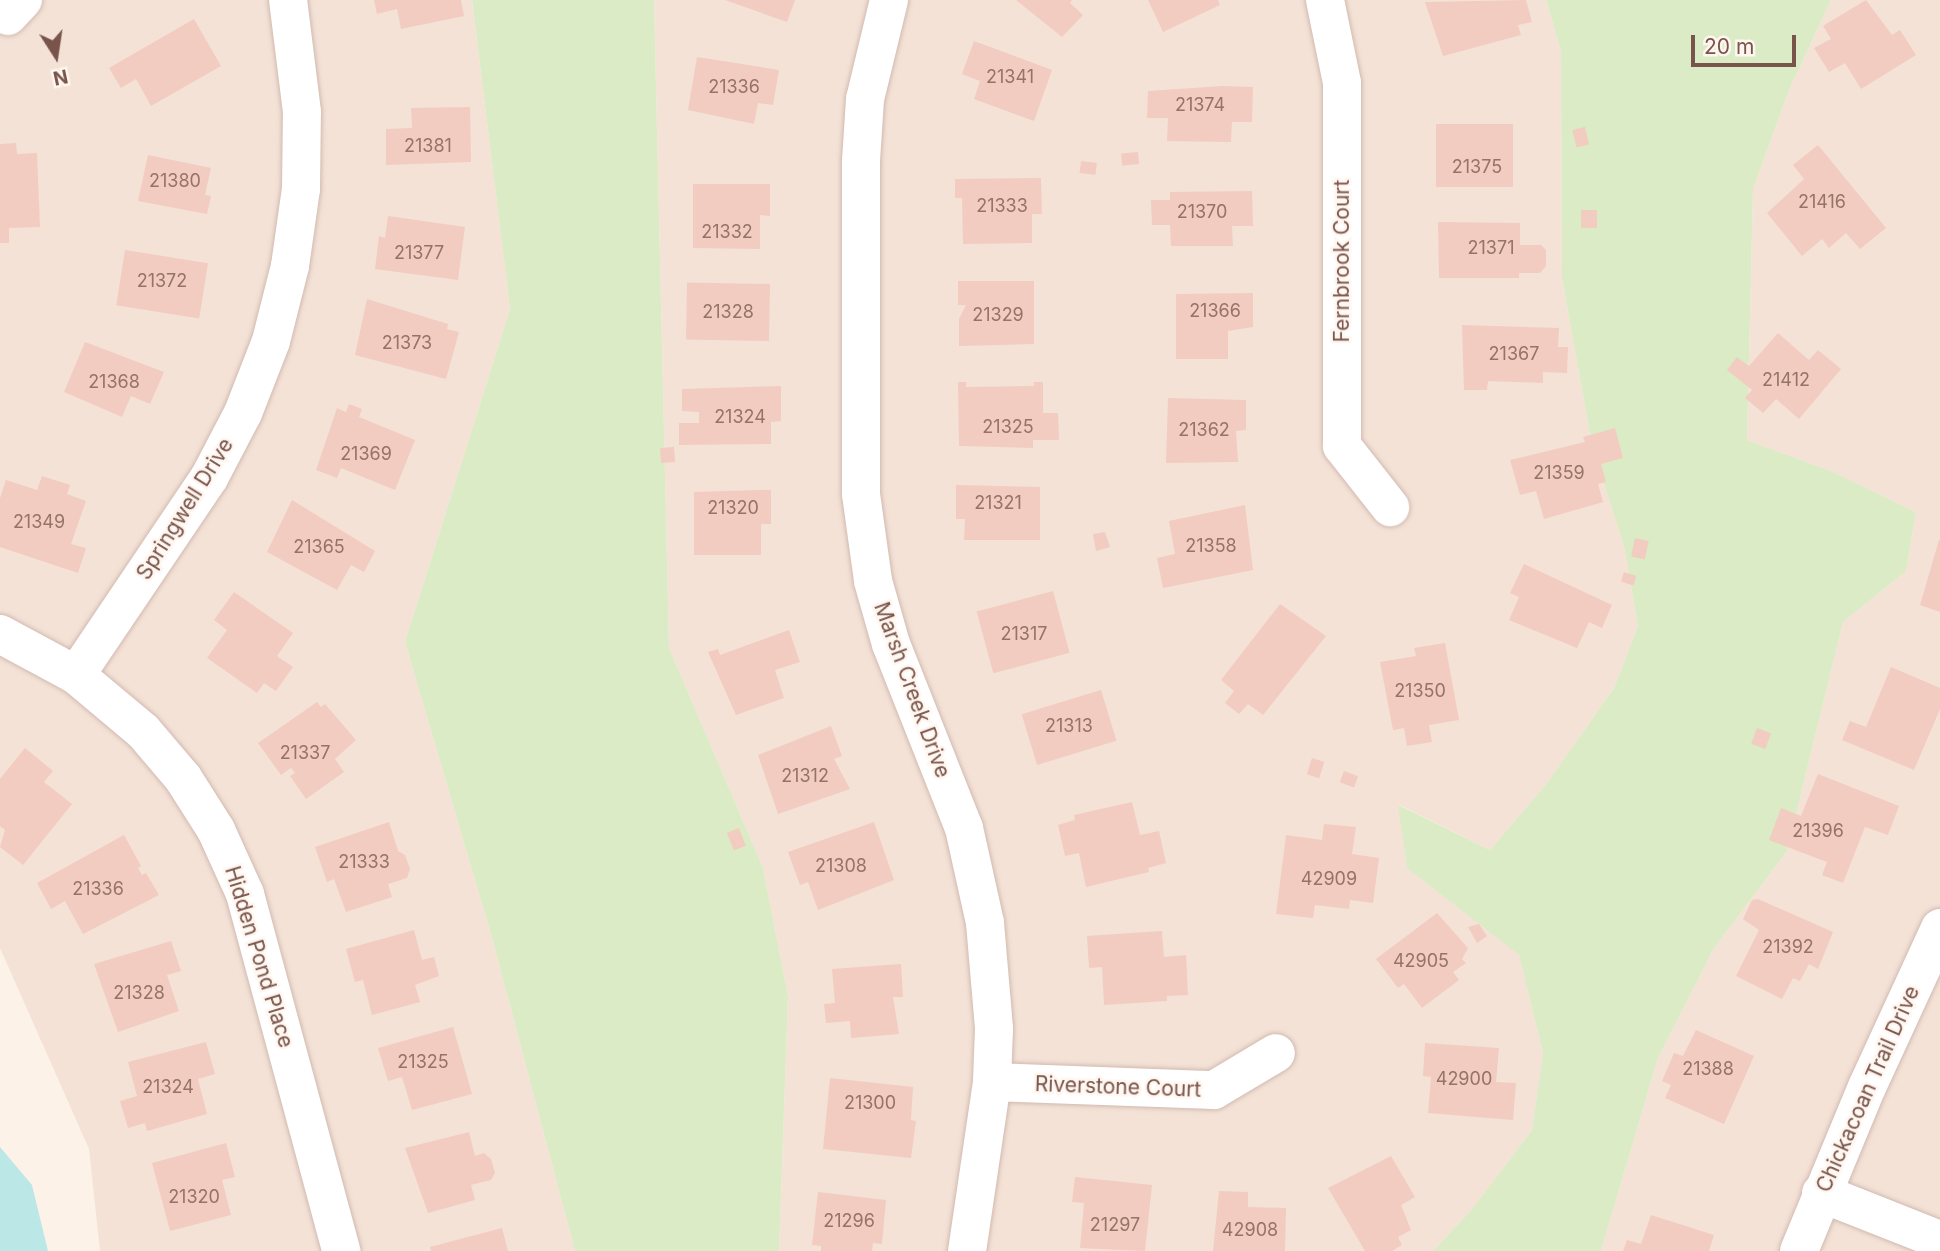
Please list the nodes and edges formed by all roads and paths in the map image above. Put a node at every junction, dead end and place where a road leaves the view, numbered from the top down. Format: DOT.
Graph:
graph roads {
  1 [pos="288,0"];
  2 [pos="890,0"];
  3 [pos="1325,0"];
  4 [pos="1390,508"];
  5 [pos="0,635"];
  6 [pos="76,675"];
  7 [pos="1940,928"];
  8 [pos="1276,1053"];
  9 [pos="992,1082"];
  10 [pos="1821,1193"];
  11 [pos="1940,1240"];
  12 [pos="341,1251"];
  13 [pos="967,1251"];
  14 [pos="1799,1251"];
  1 -- 6 [label="street, Springwell Drive"];
  2 -- 9 [label="street, Marsh Creek Drive"];
  3 -- 4 [label="street, Fernbrook Court"];
  5 -- 6 [label="street, Hidden Pond Place"];
  6 -- 12 [label="street, Hidden Pond Place"];
  7 -- 10 [label="street, Chickacoan Trail Drive"];
  8 -- 9 [label="street, Riverstone Court"];
  9 -- 13 [label="street, Marsh Creek Drive"];
  10 -- 11 [label="street"];
  10 -- 14 [label="street, Chickacoan Trail Drive"];
}
